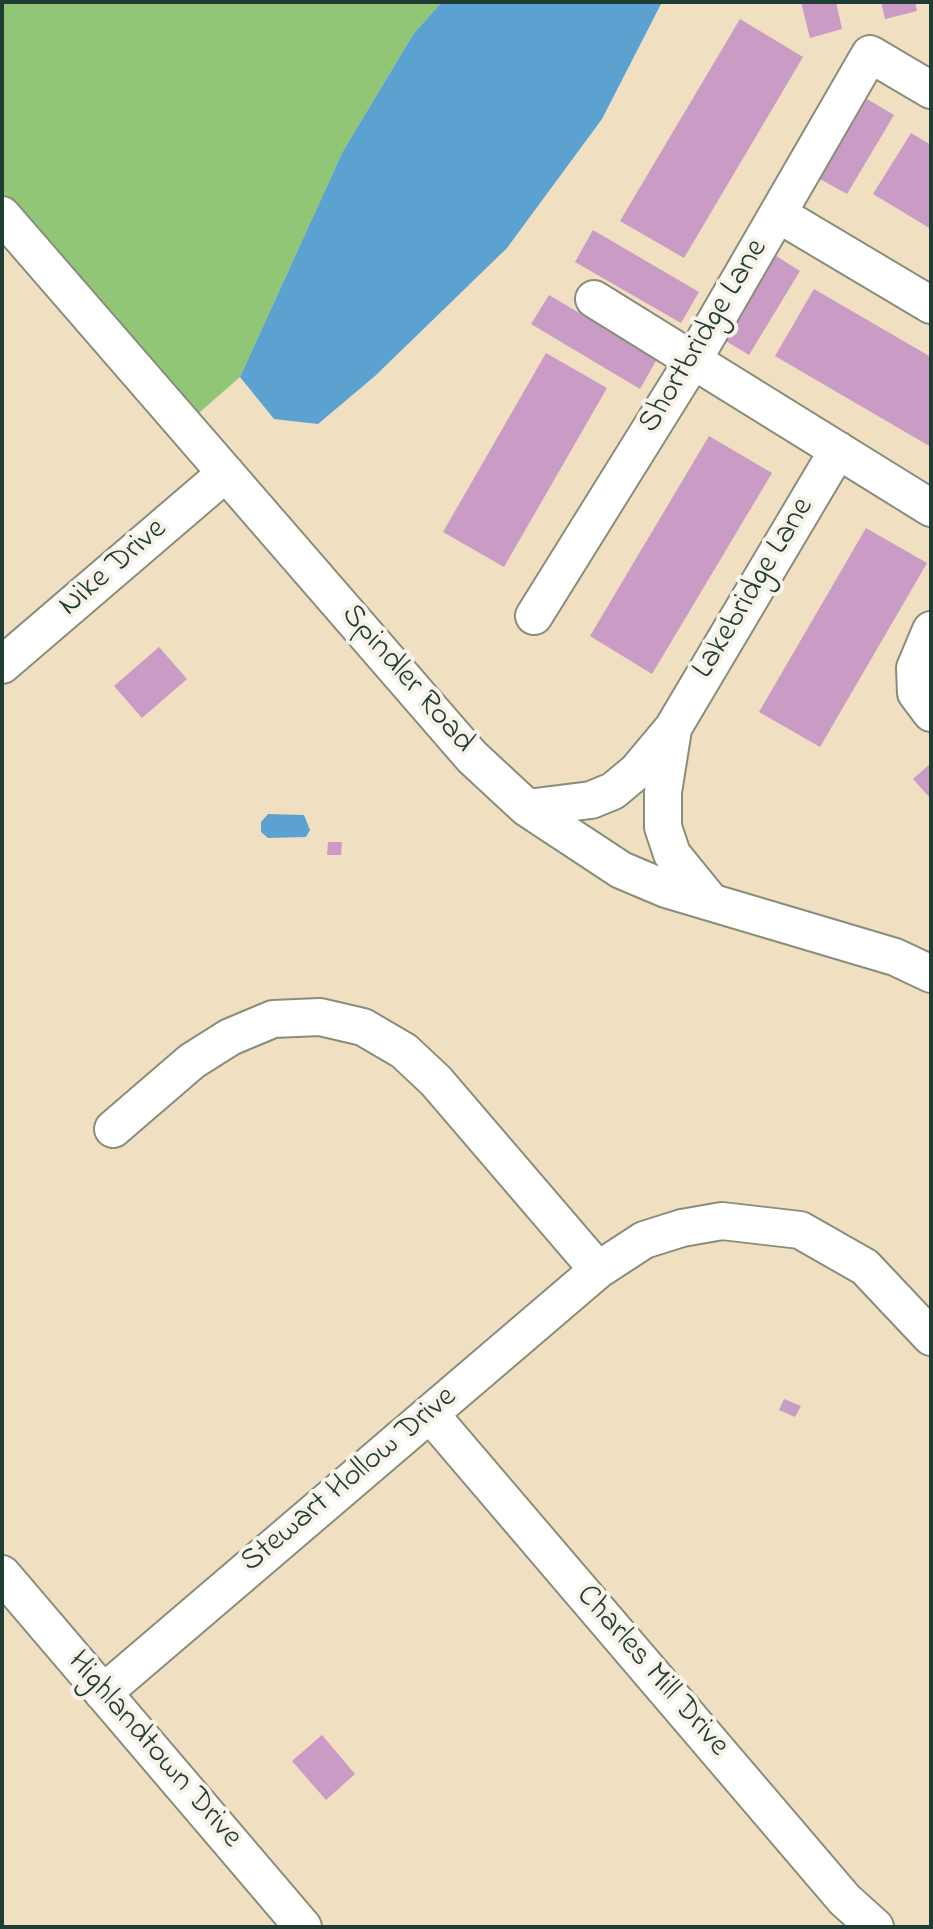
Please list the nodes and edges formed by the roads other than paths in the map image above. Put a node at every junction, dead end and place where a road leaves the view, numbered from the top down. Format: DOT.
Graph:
graph roads {
  1 [pos="931,90"];
  2 [pos="778,214"];
  3 [pos="2,215"];
  4 [pos="594,299"];
  5 [pos="931,305"];
  6 [pos="692,362"];
  7 [pos="838,450"];
  8 [pos="226,473"];
  9 [pos="931,508"];
  10 [pos="534,616"];
  11 [pos="931,630"];
  12 [pos="2,665"];
  13 [pos="931,713"];
  14 [pos="673,728"];
  15 [pos="527,808"];
  16 [pos="711,902"];
  17 [pos="931,974"];
  18 [pos="113,1129"];
  19 [pos="598,1270"];
  20 [pos="931,1337"];
  21 [pos="430,1414"];
  22 [pos="2,1574"];
  23 [pos="103,1693"];
  24 [pos="303,1927"];
  25 [pos="875,1927"];
  1 -- 2 [label="street, Shortbridge Lane"];
  2 -- 5 [label="street"];
  2 -- 6 [label="street, Shortbridge Lane"];
  3 -- 8 [label="street, Spindler Road"];
  4 -- 6 [label="street"];
  6 -- 7 [label="street"];
  6 -- 10 [label="street, Shortbridge Lane"];
  7 -- 9 [label="street"];
  7 -- 14 [label="street, Lakebridge Lane"];
  8 -- 12 [label="street, Nike Drive"];
  8 -- 15 [label="street, Spindler Road"];
  11 -- 13 [label="street"];
  14 -- 15 [label="street, Lakebridge Lane"];
  14 -- 16 [label="street, Lakebridge Lane"];
  15 -- 16 [label="street, Spindler Road"];
  16 -- 17 [label="street, Spindler Road"];
  18 -- 19 [label="street"];
  19 -- 20 [label="street, Stewart Hollow Drive"];
  19 -- 21 [label="street, Stewart Hollow Drive"];
  21 -- 23 [label="street, Stewart Hollow Drive"];
  21 -- 25 [label="street, Charles Mill Drive"];
  22 -- 23 [label="street, Highlandtown Drive"];
  23 -- 24 [label="street, Highlandtown Drive"];
}
